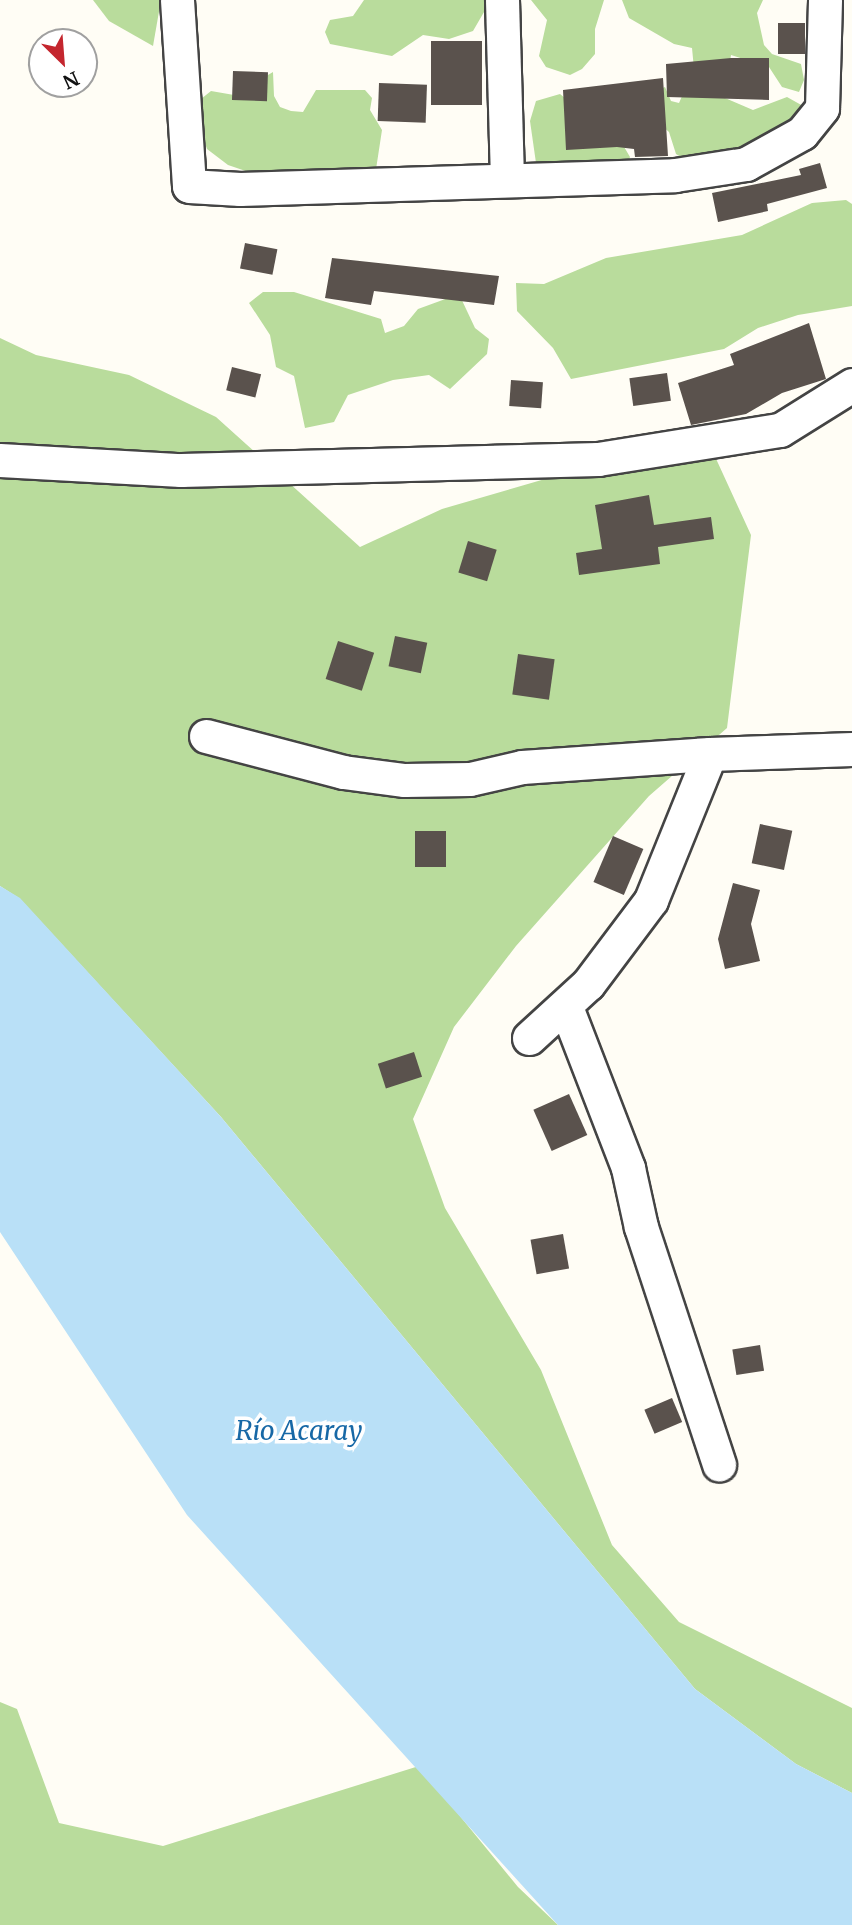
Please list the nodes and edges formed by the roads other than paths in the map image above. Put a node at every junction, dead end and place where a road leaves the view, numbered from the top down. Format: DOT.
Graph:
graph roads {
  1 [pos="177,0"];
  2 [pos="502,0"];
  3 [pos="825,0"];
  4 [pos="507,180"];
  5 [pos="852,385"];
  6 [pos="0,460"];
  7 [pos="205,736"];
  8 [pos="852,749"];
  9 [pos="710,754"];
  10 [pos="566,1007"];
  11 [pos="529,1038"];
  12 [pos="719,1464"];
  1 -- 4 [label="street"];
  2 -- 4 [label="street"];
  3 -- 4 [label="street"];
  5 -- 6 [label="street"];
  7 -- 9 [label="street"];
  8 -- 9 [label="street"];
  9 -- 10 [label="street"];
  10 -- 11 [label="street"];
  10 -- 12 [label="street"];
}
